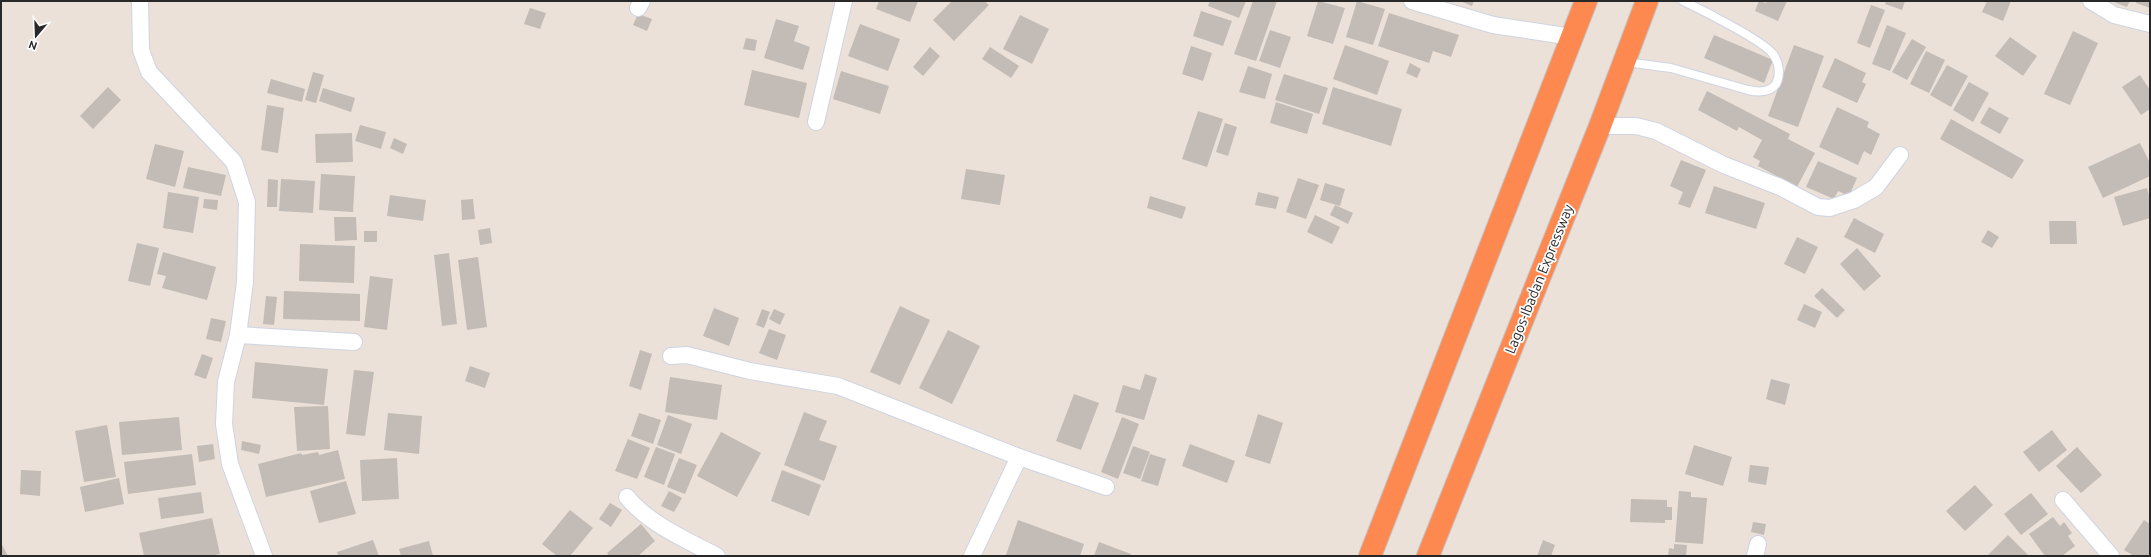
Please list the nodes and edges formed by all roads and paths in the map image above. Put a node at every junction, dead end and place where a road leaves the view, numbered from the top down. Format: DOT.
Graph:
graph roads {
  1 [pos="140,1"];
  2 [pos="844,1"];
  3 [pos="1412,1"];
  4 [pos="1586,1"];
  5 [pos="1647,1"];
  6 [pos="1683,1"];
  7 [pos="2091,1"];
  8 [pos="2150,24"];
  9 [pos="1572,37"];
  10 [pos="1624,61"];
  11 [pos="816,122"];
  12 [pos="1600,126"];
  13 [pos="1900,155"];
  14 [pos="238,335"];
  15 [pos="354,342"];
  16 [pos="671,356"];
  17 [pos="1019,457"];
  18 [pos="1106,487"];
  19 [pos="627,497"];
  20 [pos="2063,500"];
  21 [pos="260,555"];
  22 [pos="717,556"];
  23 [pos="972,556"];
  24 [pos="1370,556"];
  25 [pos="1428,556"];
  26 [pos="2111,556"];
  1 -- 14 [label="street"];
  2 -- 11 [label="street"];
  3 -- 9 [label="street"];
  4 -- 9 [label="highway"];
  5 -- 10 [label="highway, Lagos-Ibadan Expressway"];
  6 -- 10 [label="lane"];
  7 -- 8 [label="street"];
  9 -- 24 [label="highway"];
  10 -- 12 [label="highway, Lagos-Ibadan Expressway"];
  12 -- 13 [label="street"];
  12 -- 25 [label="highway, Lagos-Ibadan Expressway"];
  14 -- 15 [label="street"];
  14 -- 21 [label="street"];
  16 -- 17 [label="street"];
  17 -- 18 [label="street"];
  17 -- 23 [label="street"];
  19 -- 22 [label="street"];
  20 -- 26 [label="street"];
}
